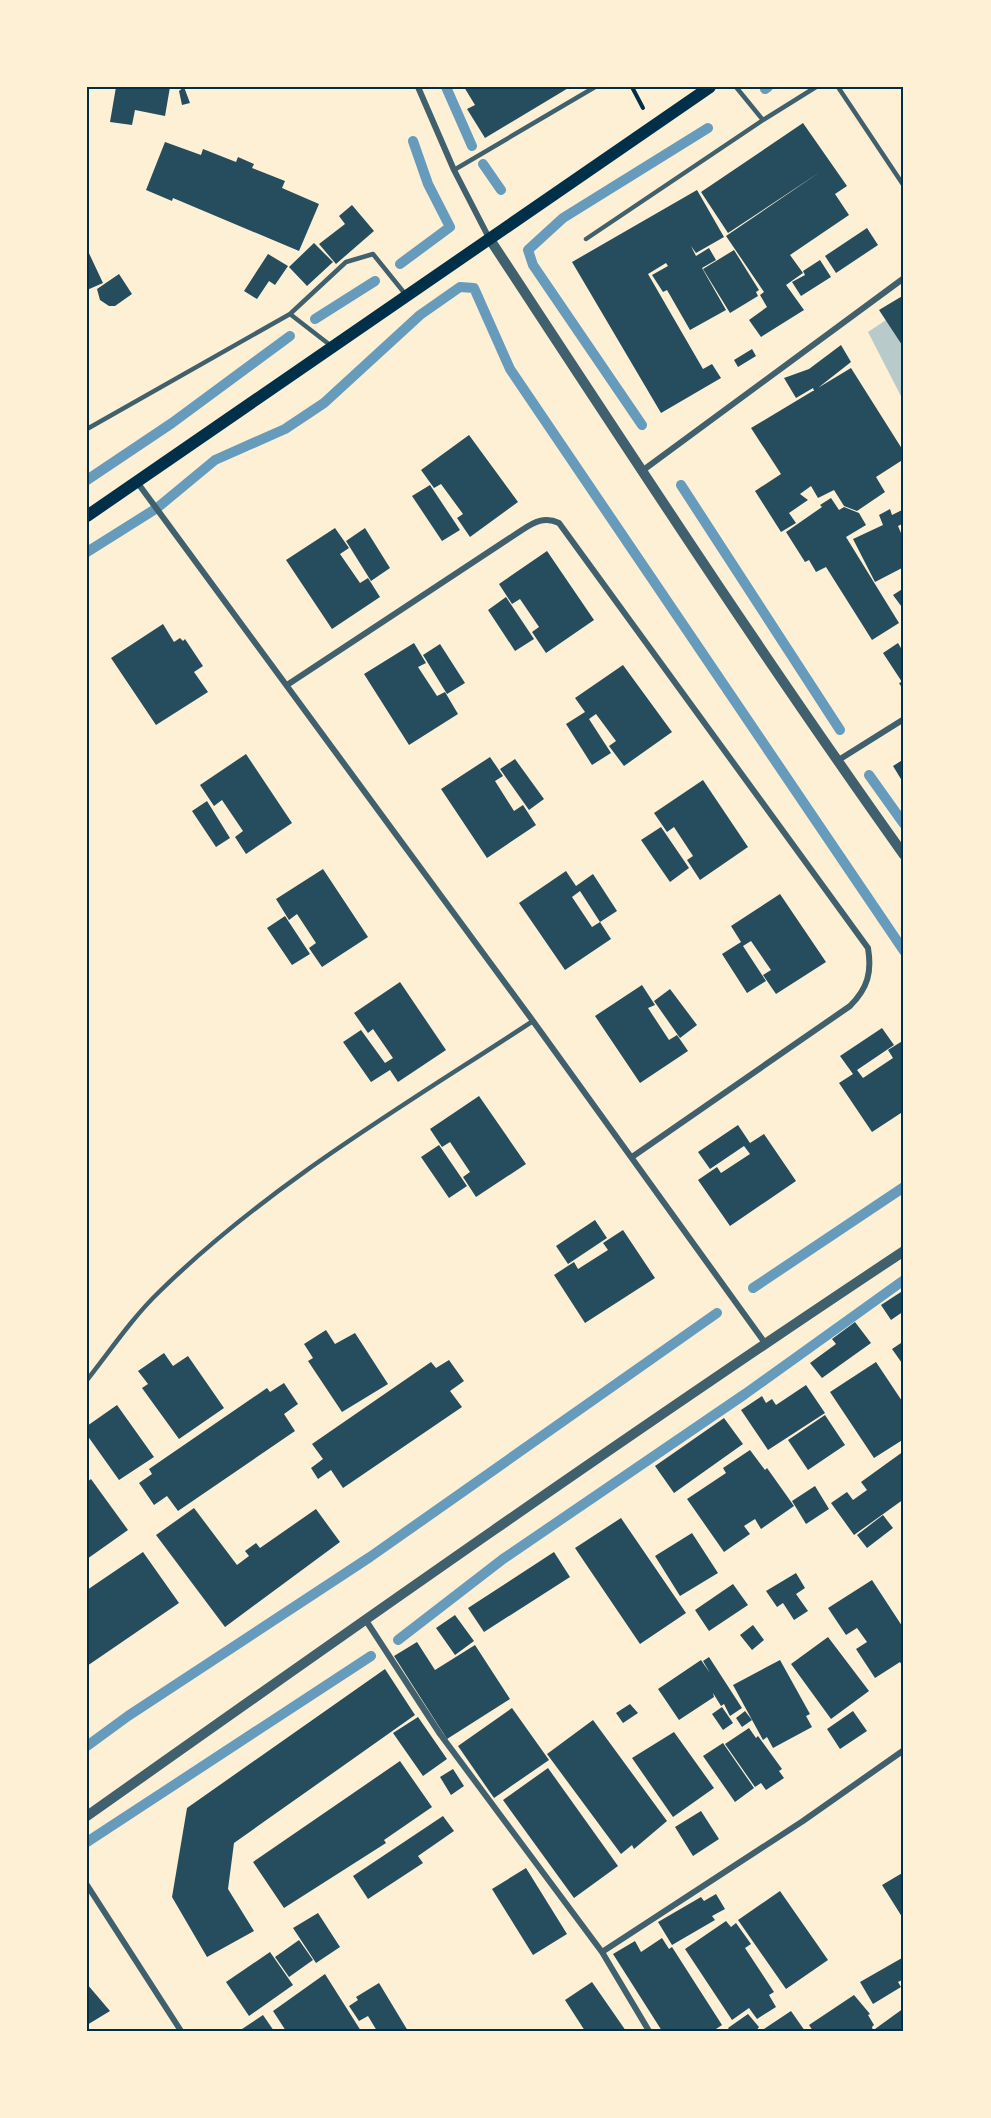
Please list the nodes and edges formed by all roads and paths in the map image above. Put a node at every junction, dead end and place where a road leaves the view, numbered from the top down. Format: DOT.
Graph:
graph roads {
  1 [pos="418,87"];
  2 [pos="595,87"];
  3 [pos="710,87"];
  4 [pos="736,87"];
  5 [pos="816,87"];
  6 [pos="838,87"];
  7 [pos="763,120"];
  8 [pos="454,170"];
  9 [pos="904,186"];
  10 [pos="489,238"];
  11 [pos="586,239"];
  12 [pos="904,278"];
  13 [pos="406,296"];
  14 [pos="290,314"];
  15 [pos="332,347"];
  16 [pos="87,429"];
  17 [pos="642,471"];
  18 [pos="137,482"];
  19 [pos="87,516"];
  20 [pos="286,685"];
  21 [pos="904,719"];
  22 [pos="837,761"];
  23 [pos="904,855"];
  24 [pos="533,1021"];
  25 [pos="632,1157"];
  26 [pos="904,1251"];
  27 [pos="765,1343"];
  28 [pos="87,1380"];
  29 [pos="365,1619"];
  30 [pos="904,1750"];
  31 [pos="87,1816"];
  32 [pos="87,1885"];
  33 [pos="602,1952"];
  34 [pos="181,2031"];
  35 [pos="649,2031"];
  1 -- 8 [label="street"];
  2 -- 8 [label="lane"];
  3 -- 10 [label="main road"];
  4 -- 7 [label="lane"];
  5 -- 7 [label="lane"];
  6 -- 9 [label="lane"];
  7 -- 11 [label="lane"];
  8 -- 10 [label="street"];
  10 -- 13 [label="main road"];
  10 -- 17 [label="street"];
  12 -- 17 [label="street"];
  13 -- 14 [label="lane"];
  13 -- 15 [label="main road"];
  14 -- 15 [label="lane"];
  14 -- 16 [label="lane"];
  15 -- 18 [label="main road"];
  17 -- 22 [label="street"];
  18 -- 19 [label="main road"];
  18 -- 20 [label="street"];
  20 -- 24 [label="street"];
  20 -- 25 [label="street"];
  21 -- 22 [label="street"];
  22 -- 23 [label="street"];
  24 -- 25 [label="street"];
  24 -- 28 [label="lane"];
  25 -- 27 [label="street"];
  26 -- 27 [label="street"];
  27 -- 29 [label="street"];
  29 -- 31 [label="street"];
  29 -- 33 [label="street"];
  30 -- 33 [label="street"];
  32 -- 34 [label="street"];
  33 -- 35 [label="street"];
}
